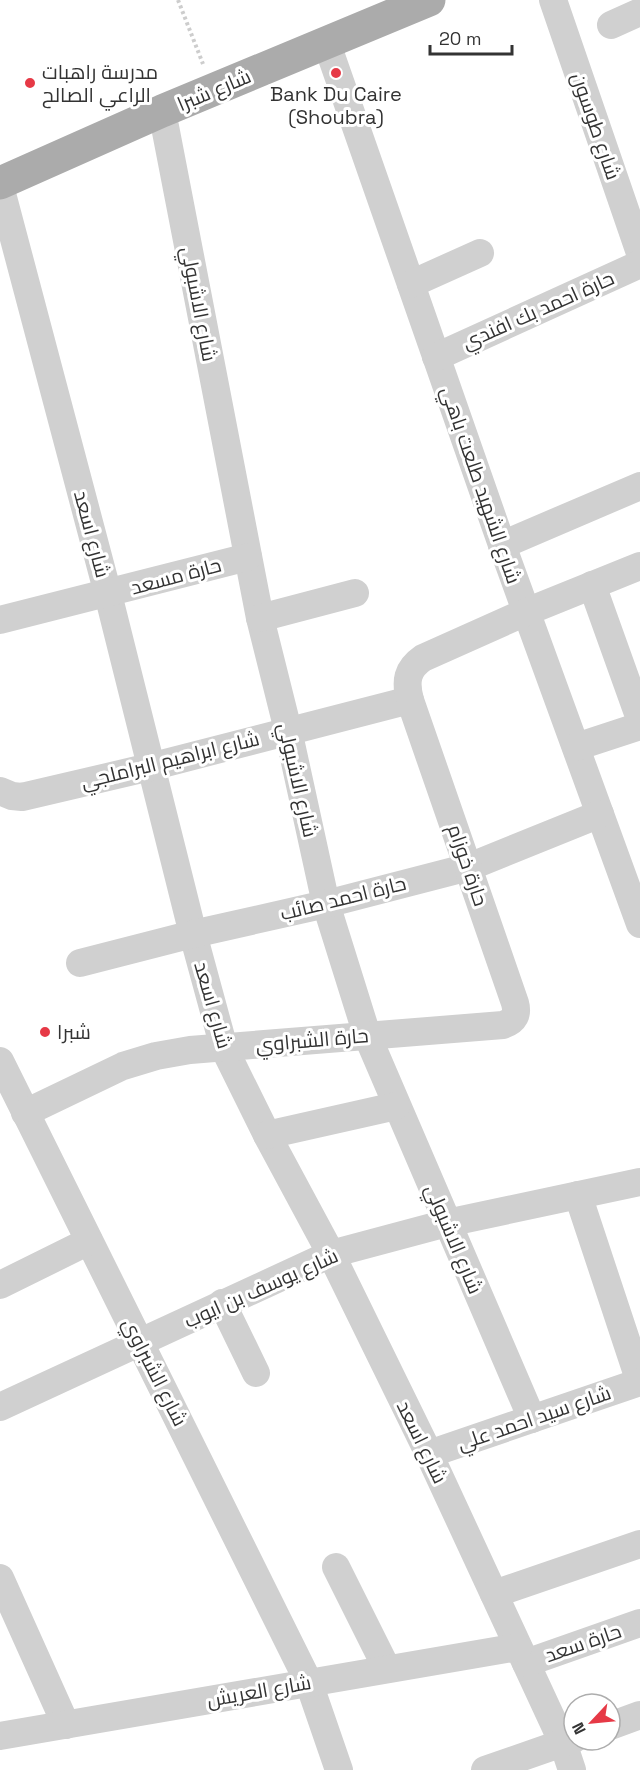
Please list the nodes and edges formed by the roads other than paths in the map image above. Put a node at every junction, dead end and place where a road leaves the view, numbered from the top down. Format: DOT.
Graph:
graph roads {
  1 [pos="429,0"];
  2 [pos="553,0"];
  3 [pos="640,12"];
  4 [pos="611,25"];
  5 [pos="327,44"];
  6 [pos="162,111"];
  7 [pos="0,184"];
  8 [pos="480,253"];
  9 [pos="640,253"];
  10 [pos="640,264"];
  11 [pos="411,284"];
  12 [pos="436,357"];
  13 [pos="640,486"];
  14 [pos="502,545"];
  15 [pos="248,557"];
  16 [pos="640,566"];
  17 [pos="592,585"];
  18 [pos="355,593"];
  19 [pos="108,594"];
  20 [pos="526,612"];
  21 [pos="260,618"];
  22 [pos="0,620"];
  23 [pos="410,700"];
  24 [pos="640,719"];
  25 [pos="640,726"];
  26 [pos="288,730"];
  27 [pos="576,747"];
  28 [pos="150,767"];
  29 [pos="0,791"];
  30 [pos="600,814"];
  31 [pos="469,867"];
  32 [pos="326,904"];
  33 [pos="638,912"];
  34 [pos="193,934"];
  35 [pos="80,963"];
  36 [pos="503,1025"];
  37 [pos="367,1035"];
  38 [pos="224,1048"];
  39 [pos="0,1061"];
  40 [pos="396,1106"];
  41 [pos="25,1113"];
  42 [pos="267,1136"];
  43 [pos="640,1182"];
  44 [pos="578,1195"];
  45 [pos="447,1222"];
  46 [pos="89,1241"];
  47 [pos="331,1254"];
  48 [pos="0,1285"];
  49 [pos="222,1303"];
  50 [pos="141,1343"];
  51 [pos="256,1373"];
  52 [pos="640,1382"];
  53 [pos="0,1407"];
  54 [pos="532,1419"];
  55 [pos="429,1454"];
  56 [pos="640,1544"];
  57 [pos="336,1567"];
  58 [pos="0,1578"];
  59 [pos="494,1594"];
  60 [pos="640,1623"];
  61 [pos="522,1655"];
  62 [pos="387,1669"];
  63 [pos="309,1683"];
  64 [pos="640,1715"];
  65 [pos="622,1722"];
  66 [pos="66,1725"];
  67 [pos="562,1730"];
  68 [pos="0,1736"];
  69 [pos="562,1743"];
  70 [pos="570,1752"];
  71 [pos="339,1770"];
  72 [pos="485,1770"];
  73 [pos="572,1770"];
  1 -- 5 [label="main road, شارع شبرا"];
  2 -- 9 [label="street, شارع طوسون"];
  3 -- 4 [label="street"];
  5 -- 6 [label="main road, شارع شبرا"];
  5 -- 11 [label="street, شارع الشهيد طلعت باهي"];
  6 -- 7 [label="main road, شارع شبرا"];
  6 -- 15 [label="street, شارع الاشبولي"];
  7 -- 19 [label="street, شارع اسعد"];
  8 -- 11 [label="street"];
  10 -- 12 [label="street, حارة احمد بك افندي"];
  11 -- 12 [label="street, شارع الشهيد طلعت باهي"];
  12 -- 14 [label="street, شارع الشهيد طلعت باهي"];
  13 -- 14 [label="street"];
  14 -- 20 [label="street, شارع الشهيد طلعت باهي"];
  15 -- 19 [label="street, حارة مسعد"];
  15 -- 21 [label="street, شارع الاشبولي"];
  16 -- 17 [label="street"];
  17 -- 20 [label="street"];
  17 -- 24 [label="street"];
  18 -- 21 [label="street"];
  19 -- 22 [label="street, حارة مسعد"];
  19 -- 28 [label="street, شارع اسعد"];
  20 -- 23 [label="street, حارة خوزام"];
  20 -- 27 [label="street, شارع الشهيد طلعت باهي"];
  21 -- 26 [label="street, شارع الاشبولي"];
  23 -- 26 [label="street, شارع ابراهيم البراملجي"];
  23 -- 31 [label="street, حارة خوزام"];
  25 -- 27 [label="street"];
  26 -- 28 [label="street, شارع ابراهيم البراملجي"];
  26 -- 32 [label="street, شارع الاشبولي"];
  27 -- 30 [label="street, شارع الشهيد طلعت باهي"];
  28 -- 29 [label="street, شارع ابراهيم البراملجي"];
  28 -- 34 [label="street, شارع اسعد"];
  30 -- 31 [label="street, حارة احمد صائب"];
  30 -- 33 [label="street, شارع الشهيد طلعت باهي"];
  31 -- 32 [label="street, حارة احمد صائب"];
  31 -- 36 [label="street, حارة خوزام"];
  32 -- 34 [label="street, حارة احمد صائب"];
  32 -- 37 [label="street, شارع الاشبولي"];
  34 -- 35 [label="street, حارة احمد صائب"];
  34 -- 38 [label="street, شارع اسعد"];
  36 -- 37 [label="street, حارة الشبراوي"];
  37 -- 38 [label="street, حارة الشبراوي"];
  37 -- 40 [label="street, شارع الاشبولي"];
  38 -- 41 [label="street, حارة الشبراوي"];
  38 -- 42 [label="street, شارع اسعد"];
  39 -- 41 [label="street, شارع الشبراوي"];
  40 -- 42 [label="street"];
  40 -- 45 [label="street, شارع الاشبولي"];
  41 -- 46 [label="street, شارع الشبراوي"];
  42 -- 47 [label="street, شارع اسعد"];
  43 -- 44 [label="street, شارع يوسف بن ايوب"];
  44 -- 45 [label="street, شارع يوسف بن ايوب"];
  44 -- 52 [label="street"];
  45 -- 47 [label="street, شارع يوسف بن ايوب"];
  45 -- 54 [label="street, شارع الاشبولي"];
  46 -- 48 [label="street"];
  46 -- 50 [label="street, شارع الشبراوي"];
  47 -- 49 [label="street, شارع يوسف بن ايوب"];
  47 -- 55 [label="street, شارع اسعد"];
  49 -- 50 [label="street, شارع يوسف بن ايوب"];
  49 -- 51 [label="street"];
  50 -- 53 [label="street, شارع يوسف بن ايوب"];
  50 -- 63 [label="street, شارع الشبراوي"];
  52 -- 54 [label="street, شارع سيد احمد علي"];
  54 -- 55 [label="street, شارع سيد احمد علي"];
  55 -- 59 [label="street, شارع اسعد"];
  56 -- 59 [label="street"];
  57 -- 62 [label="street"];
  58 -- 66 [label="street"];
  59 -- 61 [label="street, شارع اسعد"];
  60 -- 61 [label="street, حارة سعد"];
  61 -- 62 [label="street, شارع العريش"];
  61 -- 67 [label="street, شارع اسعد"];
  62 -- 63 [label="street, شارع العريش"];
  63 -- 66 [label="street, شارع العريش"];
  63 -- 71 [label="street, شارع الشبراوي"];
  64 -- 65 [label="street"];
  66 -- 68 [label="street, شارع العريش"];
  69 -- 72 [label="street"];
  70 -- 73 [label="street, شارع اسعد"];
}
